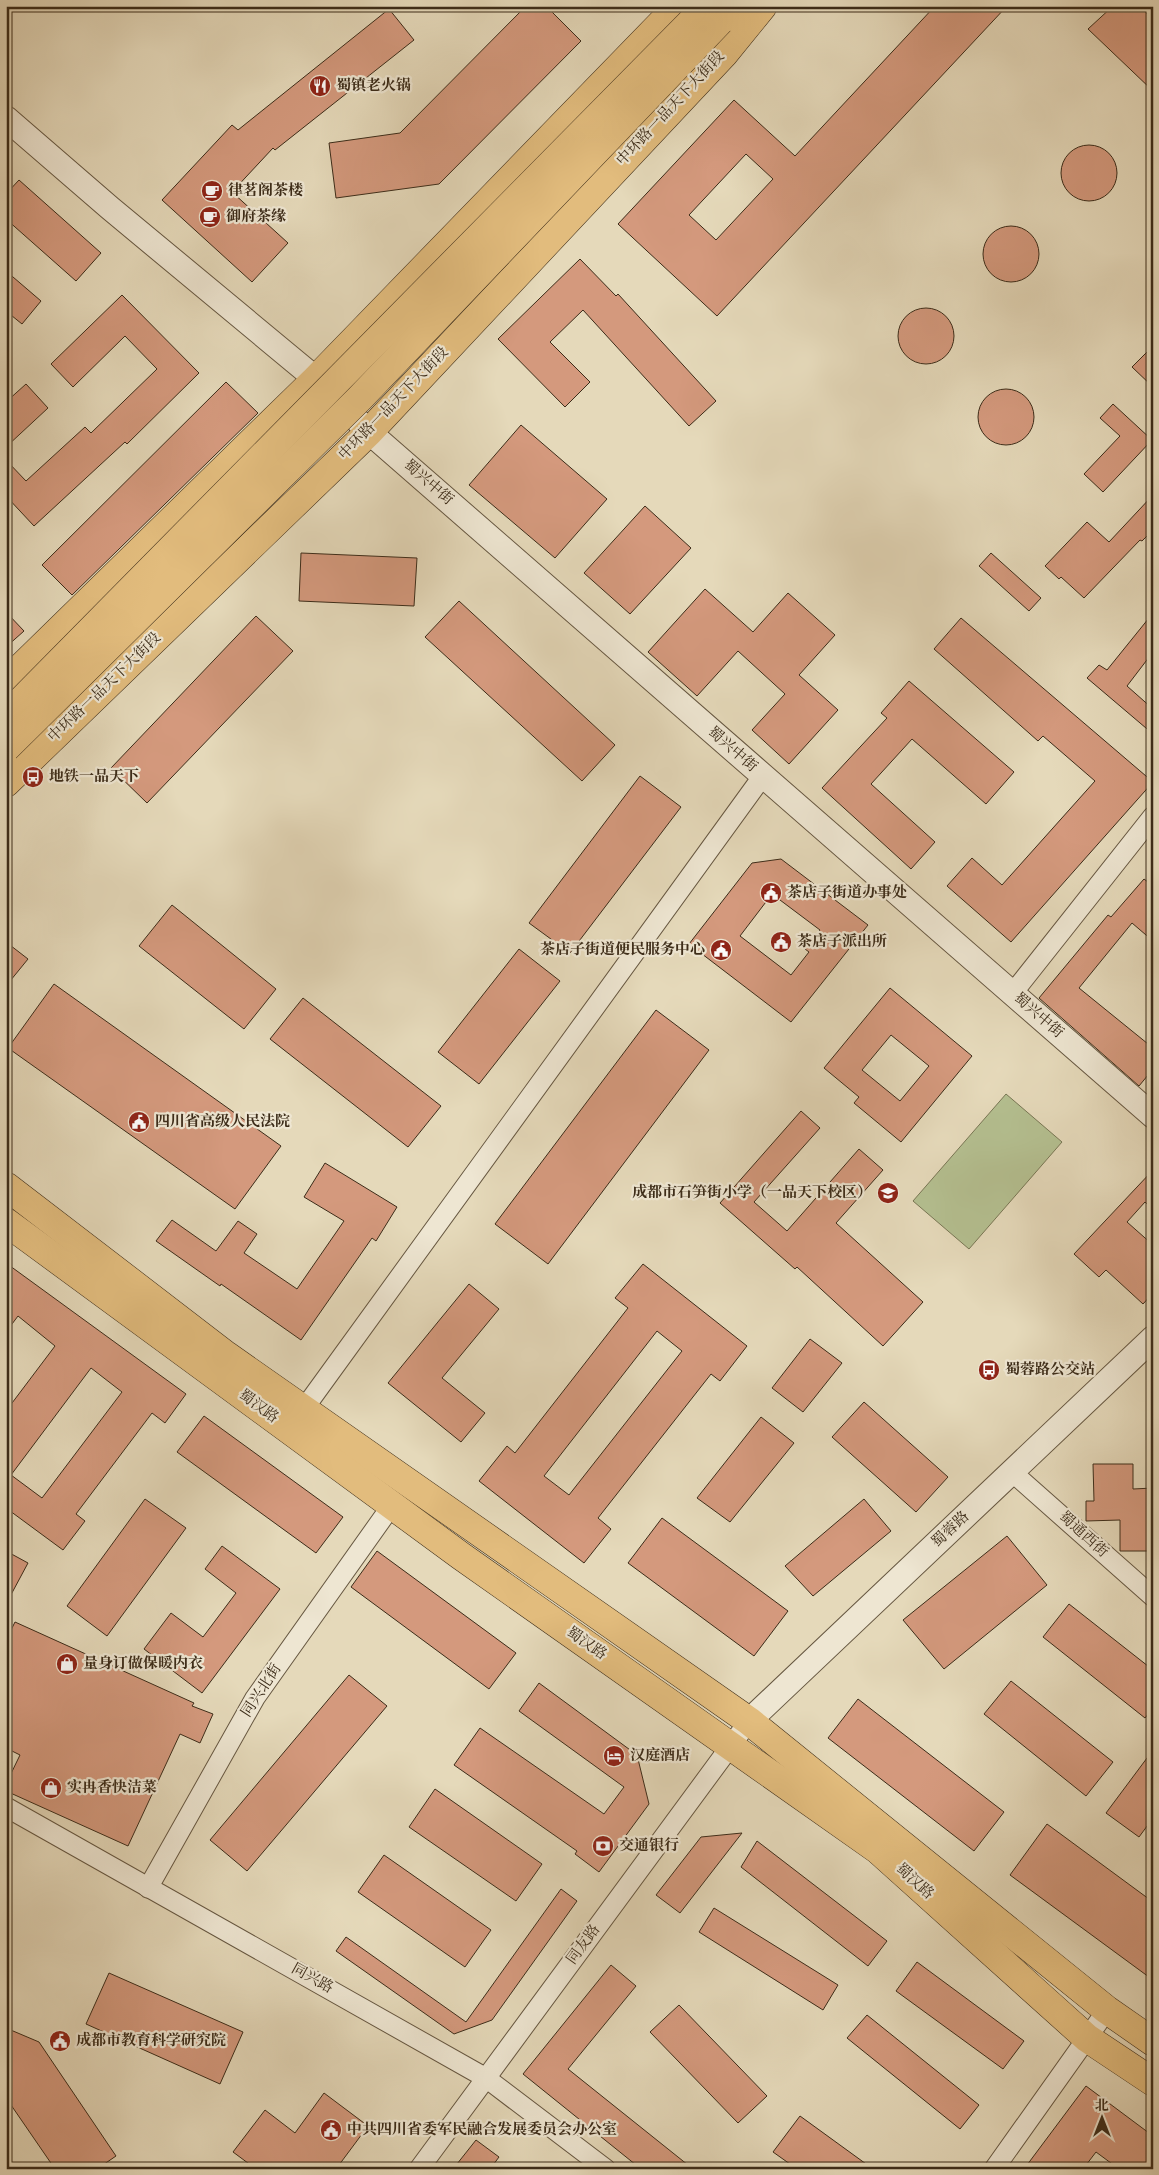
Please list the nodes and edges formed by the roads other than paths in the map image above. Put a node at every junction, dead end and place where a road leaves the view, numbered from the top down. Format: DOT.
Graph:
graph roads {
  1 [pos="678,6"];
  2 [pos="763,6"];
  3 [pos="717,10"];
  4 [pos="6,118"];
  5 [pos="316,379"];
  6 [pos="369,432"];
  7 [pos="6,682"];
  8 [pos="6,716"];
  9 [pos="6,748"];
  10 [pos="762,777"];
  11 [pos="6,784"];
  12 [pos="1153,816"];
  13 [pos="1012,994"];
  14 [pos="1153,1116"];
  15 [pos="6,1186"];
  16 [pos="6,1222"];
  17 [pos="1153,1338"];
  18 [pos="303,1410"];
  19 [pos="1012,1472"];
  20 [pos="392,1505"];
  21 [pos="1153,1598"];
  22 [pos="749,1721"];
  23 [pos="731,1746"];
  24 [pos="6,1807"];
  25 [pos="148,1888"];
  26 [pos="1107,2010"];
  27 [pos="1087,2038"];
  28 [pos="1153,2042"];
  29 [pos="486,2078"];
  30 [pos="1153,2082"];
  31 [pos="419,2169"];
  32 [pos="606,2169"];
  33 [pos="994,2169"];
  1 -- 5 [label="main road"];
  2 -- 6 [label="main road, 中环路一品天下大街段"];
  3 -- 8 [label="main road, bridge"];
  3 -- 9 [label="main road, bridge"];
  4 -- 5 [label="street, 蜀兴中街"];
  5 -- 6 [label="street, 蜀兴中街"];
  5 -- 7 [label="main road"];
  6 -- 10 [label="street, 蜀兴中街"];
  6 -- 11 [label="main road, 中环路一品天下大街段"];
  10 -- 13 [label="street, 蜀兴中街"];
  10 -- 18 [label="street"];
  12 -- 13 [label="street"];
  13 -- 14 [label="street, 蜀兴中街"];
  15 -- 18 [label="main road, 蜀汉路"];
  16 -- 20 [label="main road, 蜀汉路"];
  17 -- 19 [label="street, 蜀蓉路"];
  18 -- 22 [label="main road, 蜀汉路"];
  19 -- 21 [label="street, 蜀通西街"];
  19 -- 22 [label="street, 蜀蓉路"];
  20 -- 23 [label="main road, 蜀汉路"];
  20 -- 25 [label="street, 同兴北街"];
  22 -- 23 [label="street, 同友路"];
  22 -- 26 [label="main road, 蜀汉路"];
  23 -- 27 [label="main road, 蜀汉路"];
  23 -- 29 [label="street, 同友路"];
  24 -- 25 [label="street, 同兴路"];
  25 -- 29 [label="street, 同兴路"];
  26 -- 27 [label="street"];
  26 -- 28 [label="main road, 蜀汉路"];
  27 -- 30 [label="main road, 蜀汉路"];
  27 -- 33 [label="street"];
  29 -- 31 [label="street, 同友路"];
  29 -- 32 [label="street, 同兴路"];
}
